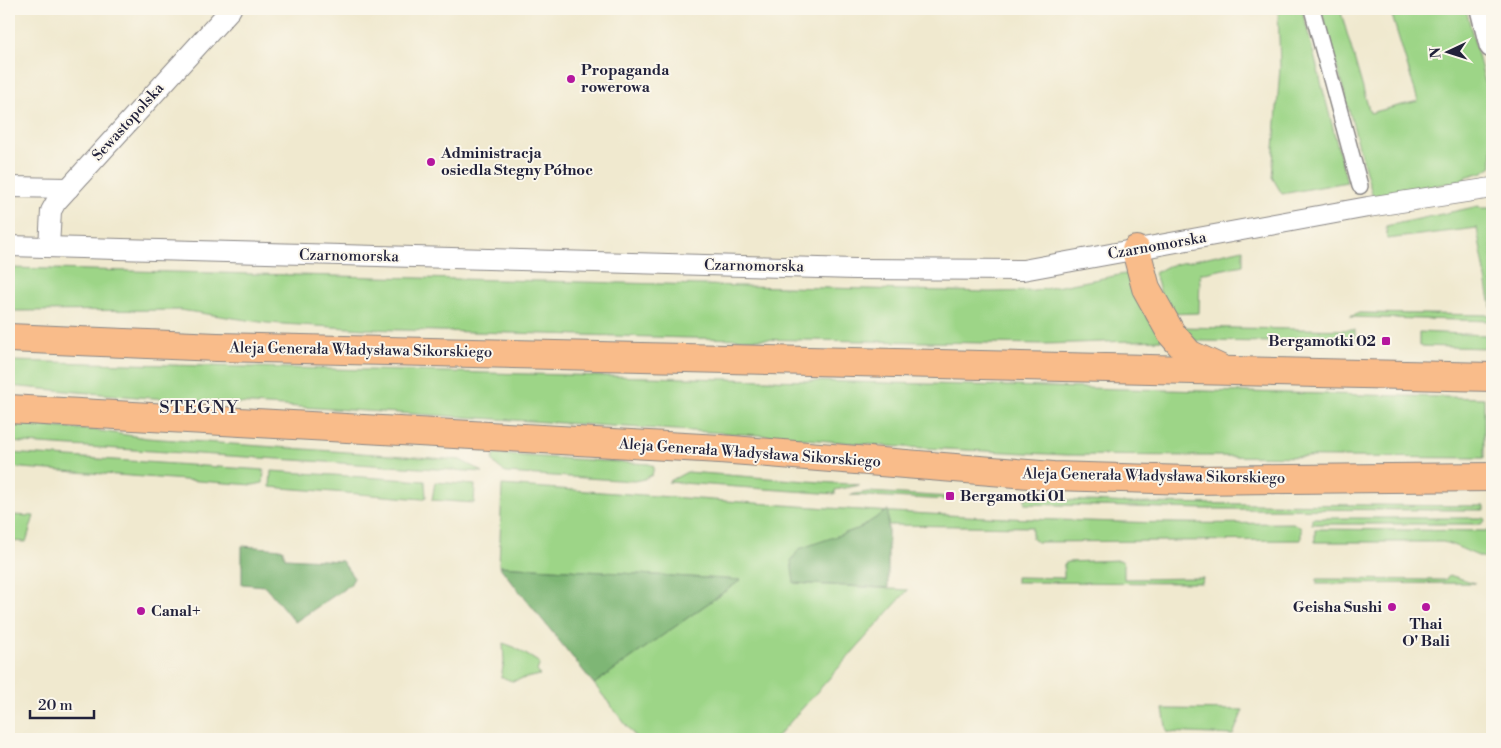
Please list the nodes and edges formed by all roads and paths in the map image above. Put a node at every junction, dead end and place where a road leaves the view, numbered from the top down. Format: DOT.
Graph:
graph roads {
  1 [pos="231,9"];
  2 [pos="1312,9"];
  3 [pos="1483,9"];
  4 [pos="1492,45"];
  5 [pos="1360,186"];
  6 [pos="9,187"];
  7 [pos="69,188"];
  8 [pos="1492,188"];
  9 [pos="9,246"];
  10 [pos="49,247"];
  11 [pos="1136,250"];
  12 [pos="9,338"];
  13 [pos="1222,370"];
  14 [pos="1492,377"];
  15 [pos="9,409"];
  16 [pos="1492,477"];
  1 -- 7 [label="street, Sewastopolska"];
  2 -- 5 [label="street"];
  3 -- 4 [label="street"];
  6 -- 7 [label="street"];
  7 -- 10 [label="street, Sewastopolska"];
  8 -- 11 [label="street, Czarnomorska"];
  9 -- 10 [label="street, Czarnomorska"];
  10 -- 11 [label="street, Czarnomorska"];
  11 -- 13 [label="main road"];
  12 -- 13 [label="main road, Aleja Generała Władysława Sikorskiego"];
  13 -- 14 [label="main road, Aleja Generała Władysława Sikorskiego"];
  15 -- 16 [label="main road, Aleja Generała Władysława Sikorskiego"];
}
